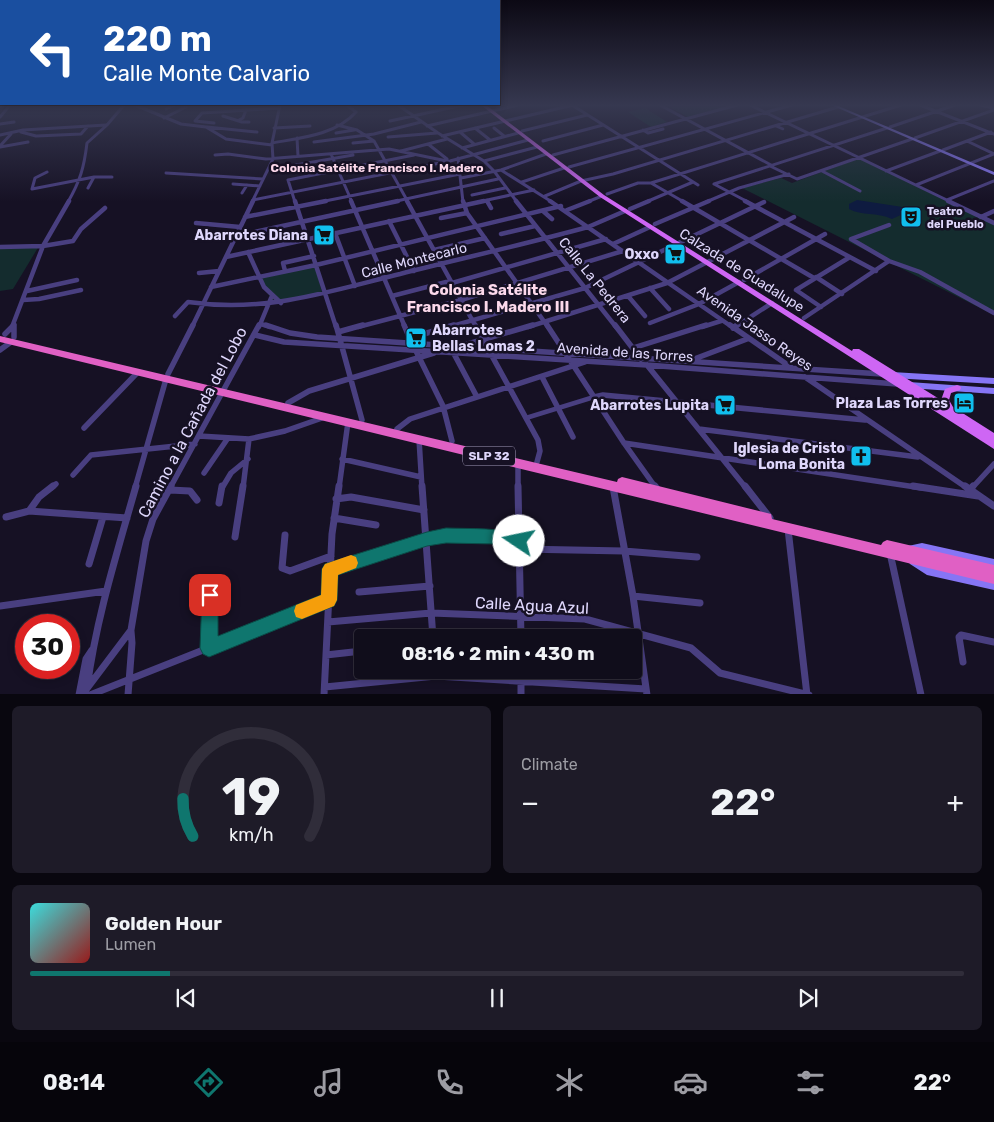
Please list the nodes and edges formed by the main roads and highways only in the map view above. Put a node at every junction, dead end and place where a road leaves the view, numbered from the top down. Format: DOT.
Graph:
graph roads {
  1 [pos="525,137"];
  2 [pos="530,137"];
  3 [pos="912,137"];
  4 [pos="540,143"];
  5 [pos="994,173"];
  6 [pos="742,281"];
  7 [pos="4,340"];
  8 [pos="853,352"];
  9 [pos="882,374"];
  10 [pos="894,375"];
  11 [pos="167,377"];
  12 [pos="970,380"];
  13 [pos="994,381"];
  14 [pos="899,384"];
  15 [pos="913,386"];
  16 [pos="957,388"];
  17 [pos="976,390"];
  18 [pos="225,391"];
  19 [pos="994,391"];
  20 [pos="950,409"];
  21 [pos="994,438"];
  22 [pos="994,445"];
  23 [pos="905,554"];
  24 [pos="994,564"];
  25 [pos="977,570"];
  26 [pos="994,571"];
  27 [pos="994,578"];
  28 [pos="994,586"];
  1 -- 4 [label="main road, Calzada de Guadalupe"];
  2 -- 4 [label="main road, Calzada de Guadalupe"];
  3 -- 5 [label="main road"];
  4 -- 6 [label="main road, Calzada de Guadalupe"];
  6 -- 8 [label="main road, Calzada de Guadalupe"];
  6 -- 8 [label="main road, Calzada de Guadalupe"];
  7 -- 11 [label="highway, SLP 32"];
  7 -- 11 [label="highway, SLP 32"];
  8 -- 9 [label="main road, Calzada de Guadalupe"];
  8 -- 10 [label="main road, Calzada de Guadalupe"];
  9 -- 10 [label="main road, Avenida de las Torres"];
  9 -- 14 [label="main road, Calzada de Guadalupe"];
  10 -- 12 [label="main road, Avenida de las Torres"];
  10 -- 15 [label="main road, Calzada de Guadalupe"];
  11 -- 18 [label="highway, SLP 32"];
  12 -- 13 [label="main road, Avenida de las Torres"];
  12 -- 17 [label="main road"];
  14 -- 15 [label="main road, Avenida de las Torres"];
  14 -- 22 [label="main road, Calzada de Guadalupe"];
  15 -- 16 [label="main road, Avenida de las Torres"];
  15 -- 20 [label="main road, Calzada de Guadalupe"];
  16 -- 17 [label="main road, Avenida de las Torres"];
  16 -- 20 [label="main road"];
  17 -- 19 [label="main road, Avenida de las Torres"];
  18 -- 23 [label="highway, SLP 32"];
  18 -- 23 [label="highway, SLP 32"];
  20 -- 21 [label="main road, Calzada de Guadalupe"];
  23 -- 24 [label="main road"];
  23 -- 25 [label="highway, SLP 32"];
  23 -- 28 [label="main road"];
  25 -- 26 [label="highway, SLP 32"];
  25 -- 27 [label="highway, SLP 32"];
}
